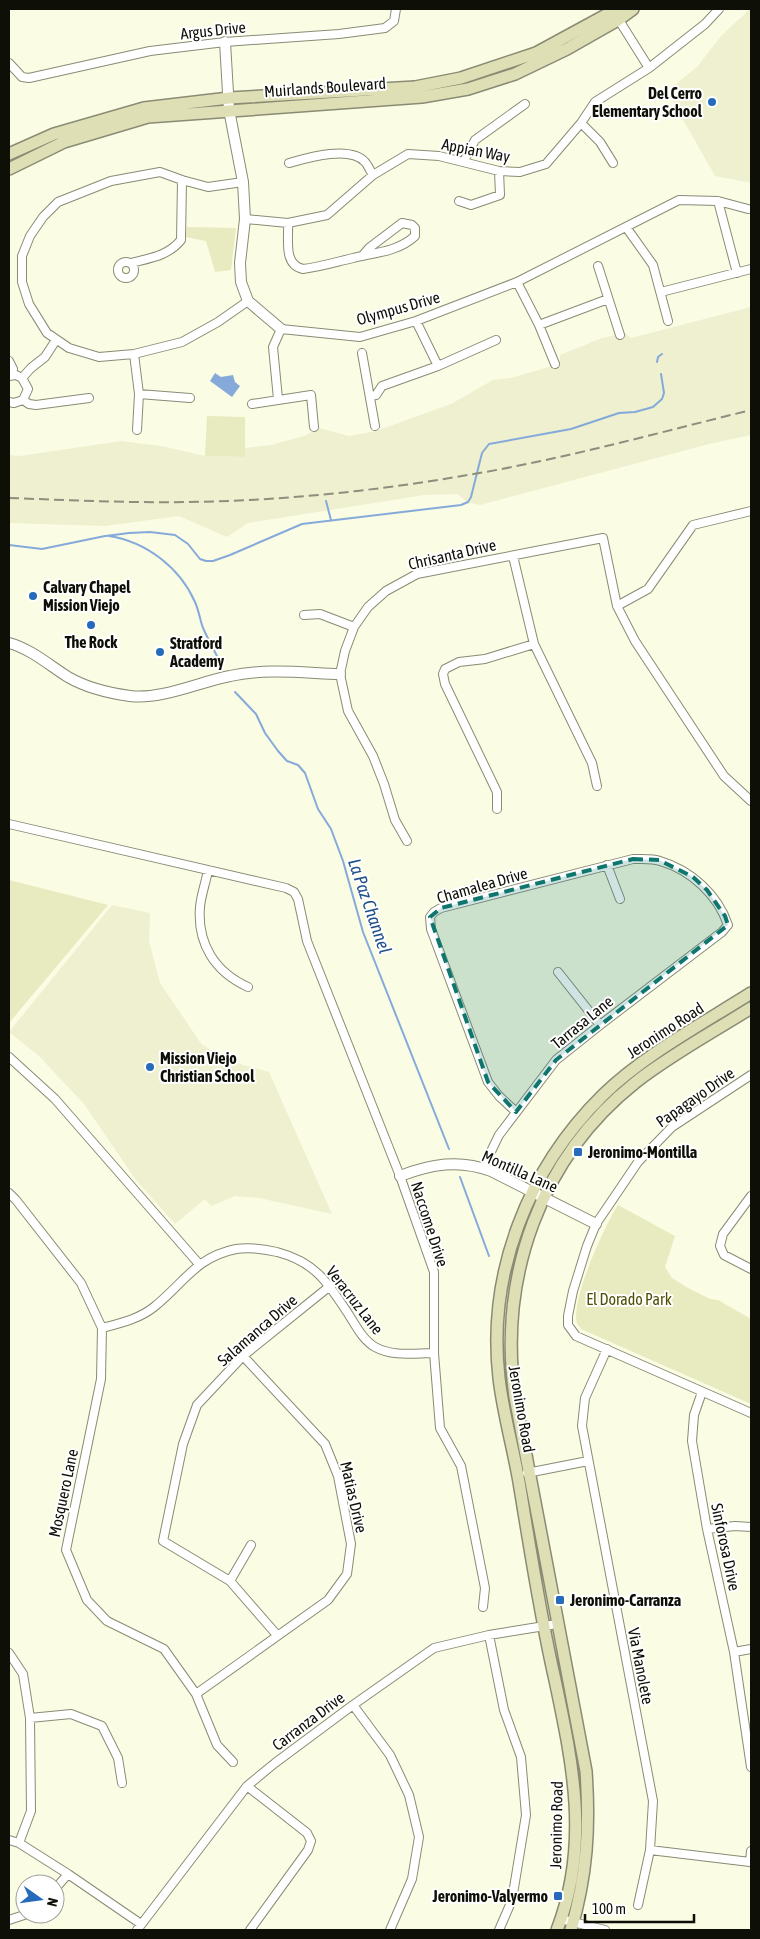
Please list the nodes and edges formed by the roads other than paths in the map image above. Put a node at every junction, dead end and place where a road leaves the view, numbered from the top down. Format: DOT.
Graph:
graph roads {
  1 [pos="396,9"];
  2 [pos="633,9"];
  3 [pos="719,9"];
  4 [pos="615,12"];
  5 [pos="226,42"];
  6 [pos="9,63"];
  7 [pos="649,68"];
  8 [pos="229,98"];
  9 [pos="525,104"];
  10 [pos="229,110"];
  11 [pos="581,123"];
  12 [pos="9,154"];
  13 [pos="464,161"];
  14 [pos="289,163"];
  15 [pos="613,163"];
  16 [pos="9,169"];
  17 [pos="499,171"];
  18 [pos="373,175"];
  19 [pos="182,180"];
  20 [pos="243,182"];
  21 [pos="459,201"];
  22 [pos="718,201"];
  23 [pos="748,209"];
  24 [pos="245,219"];
  25 [pos="288,223"];
  26 [pos="626,227"];
  27 [pos="362,255"];
  28 [pos="131,263"];
  29 [pos="598,266"];
  30 [pos="751,269"];
  31 [pos="738,273"];
  32 [pos="517,282"];
  33 [pos="662,292"];
  34 [pos="608,299"];
  35 [pos="248,302"];
  36 [pos="416,321"];
  37 [pos="668,322"];
  38 [pos="539,325"];
  39 [pos="281,329"];
  40 [pos="620,335"];
  41 [pos="56,340"];
  42 [pos="496,340"];
  43 [pos="362,353"];
  44 [pos="134,354"];
  45 [pos="9,361"];
  46 [pos="555,364"];
  47 [pos="438,366"];
  48 [pos="10,375"];
  49 [pos="22,378"];
  50 [pos="368,382"];
  51 [pos="382,386"];
  52 [pos="139,394"];
  53 [pos="370,396"];
  54 [pos="90,398"];
  55 [pos="190,398"];
  56 [pos="278,399"];
  57 [pos="23,400"];
  58 [pos="9,402"];
  59 [pos="252,404"];
  60 [pos="375,426"];
  61 [pos="314,427"];
  62 [pos="137,430"];
  63 [pos="751,511"];
  64 [pos="513,556"];
  65 [pos="617,606"];
  66 [pos="304,615"];
  67 [pos="354,627"];
  68 [pos="9,643"];
  69 [pos="534,644"];
  70 [pos="340,674"];
  71 [pos="597,786"];
  72 [pos="751,801"];
  73 [pos="497,809"];
  74 [pos="9,824"];
  75 [pos="407,841"];
  76 [pos="607,865"];
  77 [pos="208,870"];
  78 [pos="620,899"];
  79 [pos="728,925"];
  80 [pos="558,972"];
  81 [pos="248,987"];
  82 [pos="751,994"];
  83 [pos="751,1008"];
  84 [pos="600,1025"];
  85 [pos="9,1057"];
  86 [pos="751,1075"];
  87 [pos="516,1112"];
  88 [pos="483,1168"];
  89 [pos="400,1176"];
  90 [pos="532,1191"];
  91 [pos="9,1193"];
  92 [pos="751,1196"];
  93 [pos="544,1197"];
  94 [pos="596,1224"];
  95 [pos="199,1264"];
  96 [pos="751,1268"];
  97 [pos="330,1286"];
  98 [pos="102,1328"];
  99 [pos="608,1349"];
  100 [pos="434,1353"];
  101 [pos="244,1356"];
  102 [pos="702,1392"];
  103 [pos="751,1413"];
  104 [pos="588,1461"];
  105 [pos="530,1472"];
  106 [pos="517,1475"];
  107 [pos="751,1527"];
  108 [pos="707,1529"];
  109 [pos="251,1545"];
  110 [pos="230,1581"];
  111 [pos="483,1606"];
  112 [pos="557,1624"];
  113 [pos="544,1626"];
  114 [pos="278,1635"];
  115 [pos="489,1635"];
  116 [pos="751,1649"];
  117 [pos="734,1652"];
  118 [pos="9,1653"];
  119 [pos="196,1694"];
  120 [pos="352,1705"];
  121 [pos="30,1718"];
  122 [pos="233,1762"];
  123 [pos="751,1767"];
  124 [pos="122,1783"];
  125 [pos="246,1786"];
  126 [pos="9,1840"];
  127 [pos="19,1843"];
  128 [pos="650,1850"];
  129 [pos="751,1851"];
  130 [pos="68,1874"];
  131 [pos="65,1877"];
  132 [pos="638,1905"];
  133 [pos="566,1925"];
  134 [pos="139,1927"];
  135 [pos="250,1930"];
  136 [pos="390,1930"];
  137 [pos="499,1930"];
  138 [pos="605,1930"];
  1 -- 5 [label="street, Argus Drive"];
  2 -- 4 [label="main road, Muirlands Boulevard"];
  3 -- 7 [label="street, Appian Way"];
  4 -- 7 [label="street"];
  4 -- 8 [label="main road, Muirlands Boulevard"];
  4 -- 10 [label="main road, Muirlands Boulevard"];
  5 -- 6 [label="street, Argus Drive"];
  5 -- 8 [label="street"];
  7 -- 11 [label="street, Appian Way"];
  8 -- 10 [label="street"];
  8 -- 12 [label="main road, Muirlands Boulevard"];
  9 -- 13 [label="street"];
  10 -- 16 [label="main road, Muirlands Boulevard"];
  10 -- 20 [label="street"];
  11 -- 15 [label="street"];
  11 -- 17 [label="street, Appian Way"];
  13 -- 17 [label="street, Appian Way"];
  13 -- 18 [label="street, Appian Way"];
  14 -- 18 [label="street"];
  17 -- 21 [label="street"];
  18 -- 25 [label="street, Appian Way"];
  19 -- 20 [label="street"];
  19 -- 28 [label="street"];
  19 -- 41 [label="street"];
  20 -- 24 [label="street"];
  22 -- 23 [label="street, Olympus Drive"];
  22 -- 26 [label="street, Olympus Drive"];
  22 -- 31 [label="street"];
  24 -- 25 [label="street, Appian Way"];
  24 -- 35 [label="street"];
  25 -- 27 [label="street"];
  26 -- 32 [label="street, Olympus Drive"];
  26 -- 33 [label="street"];
  27 -- 27 [label="street"];
  29 -- 34 [label="street"];
  30 -- 31 [label="street"];
  31 -- 33 [label="street"];
  32 -- 36 [label="street, Olympus Drive"];
  32 -- 38 [label="street"];
  33 -- 37 [label="street"];
  34 -- 38 [label="street"];
  34 -- 40 [label="street"];
  35 -- 39 [label="street"];
  35 -- 44 [label="street"];
  36 -- 39 [label="street, Olympus Drive"];
  36 -- 47 [label="street"];
  38 -- 46 [label="street"];
  39 -- 56 [label="street"];
  41 -- 44 [label="street"];
  41 -- 49 [label="street"];
  42 -- 47 [label="street"];
  43 -- 50 [label="street"];
  44 -- 52 [label="street"];
  45 -- 48 [label="street"];
  47 -- 51 [label="street"];
  48 -- 49 [label="street"];
  49 -- 57 [label="street"];
  50 -- 51 [label="street"];
  50 -- 53 [label="street"];
  51 -- 53 [label="street"];
  52 -- 55 [label="street"];
  52 -- 62 [label="street"];
  53 -- 60 [label="street"];
  54 -- 57 [label="street"];
  56 -- 59 [label="street"];
  56 -- 61 [label="street"];
  57 -- 58 [label="street"];
  63 -- 65 [label="street"];
  64 -- 65 [label="street, Chrisanta Drive"];
  64 -- 67 [label="street, Chrisanta Drive"];
  64 -- 69 [label="street"];
  65 -- 72 [label="street, Chrisanta Drive"];
  66 -- 67 [label="street"];
  67 -- 70 [label="street, Chrisanta Drive"];
  68 -- 70 [label="street"];
  69 -- 71 [label="street"];
  69 -- 73 [label="street"];
  70 -- 75 [label="street"];
  74 -- 77 [label="street"];
  76 -- 78 [label="street"];
  76 -- 79 [label="street, Chamalea Drive"];
  76 -- 87 [label="street, Chamalea Drive"];
  77 -- 81 [label="street"];
  77 -- 89 [label="street, Naccome Drive"];
  79 -- 84 [label="street, Tarrasa Lane"];
  80 -- 84 [label="street"];
  82 -- 90 [label="main road, Jeronimo Road"];
  83 -- 93 [label="main road, Jeronimo Road"];
  84 -- 87 [label="street, Tarrasa Lane"];
  85 -- 95 [label="street"];
  86 -- 94 [label="street, Papagayo Drive"];
  87 -- 88 [label="street, Tarrasa Lane"];
  88 -- 89 [label="street, Montilla Lane"];
  88 -- 90 [label="street, Montilla Lane"];
  89 -- 100 [label="street, Naccome Drive"];
  90 -- 93 [label="street, Montilla Lane"];
  90 -- 106 [label="main road, Jeronimo Road"];
  91 -- 98 [label="street, Mosquero Lane"];
  92 -- 96 [label="street"];
  93 -- 94 [label="street, Montilla Lane"];
  93 -- 105 [label="main road, Jeronimo Road"];
  94 -- 99 [label="street, Papagayo Drive"];
  95 -- 97 [label="street, Veracruz Lane"];
  95 -- 98 [label="street, Veracruz Lane"];
  97 -- 100 [label="street, Veracruz Lane"];
  97 -- 101 [label="street, Salamanca Drive"];
  98 -- 119 [label="street, Mosquero Lane"];
  99 -- 102 [label="street"];
  99 -- 104 [label="street, Via Manolete"];
  100 -- 111 [label="street, Naccome Drive"];
  101 -- 110 [label="street, Salamanca Drive"];
  101 -- 114 [label="street, Matias Drive"];
  102 -- 103 [label="street"];
  102 -- 108 [label="street, Sinforosa Drive"];
  104 -- 105 [label="street"];
  104 -- 128 [label="street, Via Manolete"];
  105 -- 106 [label="street"];
  105 -- 112 [label="main road, Jeronimo Road"];
  106 -- 113 [label="main road, Jeronimo Road"];
  107 -- 108 [label="street"];
  108 -- 117 [label="street, Sinforosa Drive"];
  109 -- 110 [label="street"];
  110 -- 114 [label="street"];
  112 -- 113 [label="street, Carranza Drive"];
  112 -- 133 [label="main road, Jeronimo Road"];
  113 -- 115 [label="street, Carranza Drive"];
  113 -- 133 [label="main road, Jeronimo Road"];
  114 -- 119 [label="street, Matias Drive"];
  115 -- 120 [label="street, Carranza Drive"];
  115 -- 137 [label="street"];
  116 -- 117 [label="street"];
  117 -- 123 [label="street, Sinforosa Drive"];
  118 -- 121 [label="street"];
  119 -- 122 [label="street, Mosquero Lane"];
  120 -- 125 [label="street, Carranza Drive"];
  120 -- 136 [label="street"];
  121 -- 124 [label="street"];
  121 -- 127 [label="street"];
  125 -- 134 [label="street, Carranza Drive"];
  125 -- 135 [label="street"];
  126 -- 127 [label="street"];
  127 -- 130 [label="street"];
  128 -- 129 [label="street"];
  128 -- 132 [label="street, Via Manolete"];
  130 -- 131 [label="street"];
  130 -- 134 [label="street"];
  133 -- 138 [label="street"];
}
